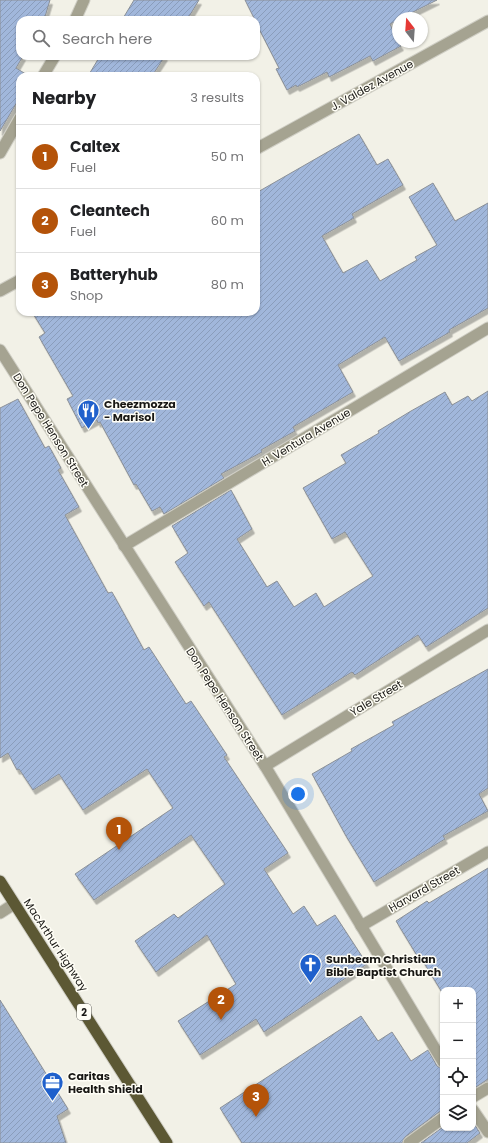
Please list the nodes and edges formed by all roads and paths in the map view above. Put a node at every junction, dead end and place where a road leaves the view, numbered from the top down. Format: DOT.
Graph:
graph roads {
  1 [pos="84,0"];
  2 [pos="77,16"];
  3 [pos="488,20"];
  4 [pos="53,60"];
  5 [pos="46,72"];
  6 [pos="16,125"];
  7 [pos="260,147"];
  8 [pos="0,153"];
  9 [pos="16,282"];
  10 [pos="0,291"];
  11 [pos="488,328"];
  12 [pos="0,350"];
  13 [pos="124,546"];
  14 [pos="488,630"];
  15 [pos="265,766"];
  16 [pos="488,852"];
  17 [pos="0,881"];
  18 [pos="14,904"];
  19 [pos="0,913"];
  20 [pos="361,926"];
  21 [pos="441,1059"];
  22 [pos="488,1088"];
  23 [pos="476,1095"];
  24 [pos="476,1114"];
  25 [pos="440,1120"];
  26 [pos="488,1132"];
  27 [pos="168,1143"];
  28 [pos="409,1143"];
  1 -- 2 [label="street"];
  3 -- 7 [label="street, J. Valdez Avenue"];
  4 -- 5 [label="street"];
  6 -- 8 [label="street"];
  9 -- 10 [label="street"];
  11 -- 13 [label="street, H. Ventura Avenue"];
  12 -- 13 [label="street, Don Pepe Henson Street"];
  13 -- 15 [label="street, Don Pepe Henson Street"];
  14 -- 15 [label="street, Yale Street"];
  15 -- 20 [label="street, Don Pepe Henson Street"];
  16 -- 20 [label="street, Harvard Street"];
  17 -- 18 [label="highway, MacArthur Highway / 2"];
  18 -- 19 [label="street"];
  18 -- 27 [label="highway, MacArthur Highway / 2"];
  20 -- 21 [label="street, Don Pepe Henson Street"];
  22 -- 23 [label="street"];
  24 -- 26 [label="street"];
  25 -- 28 [label="street"];
}
